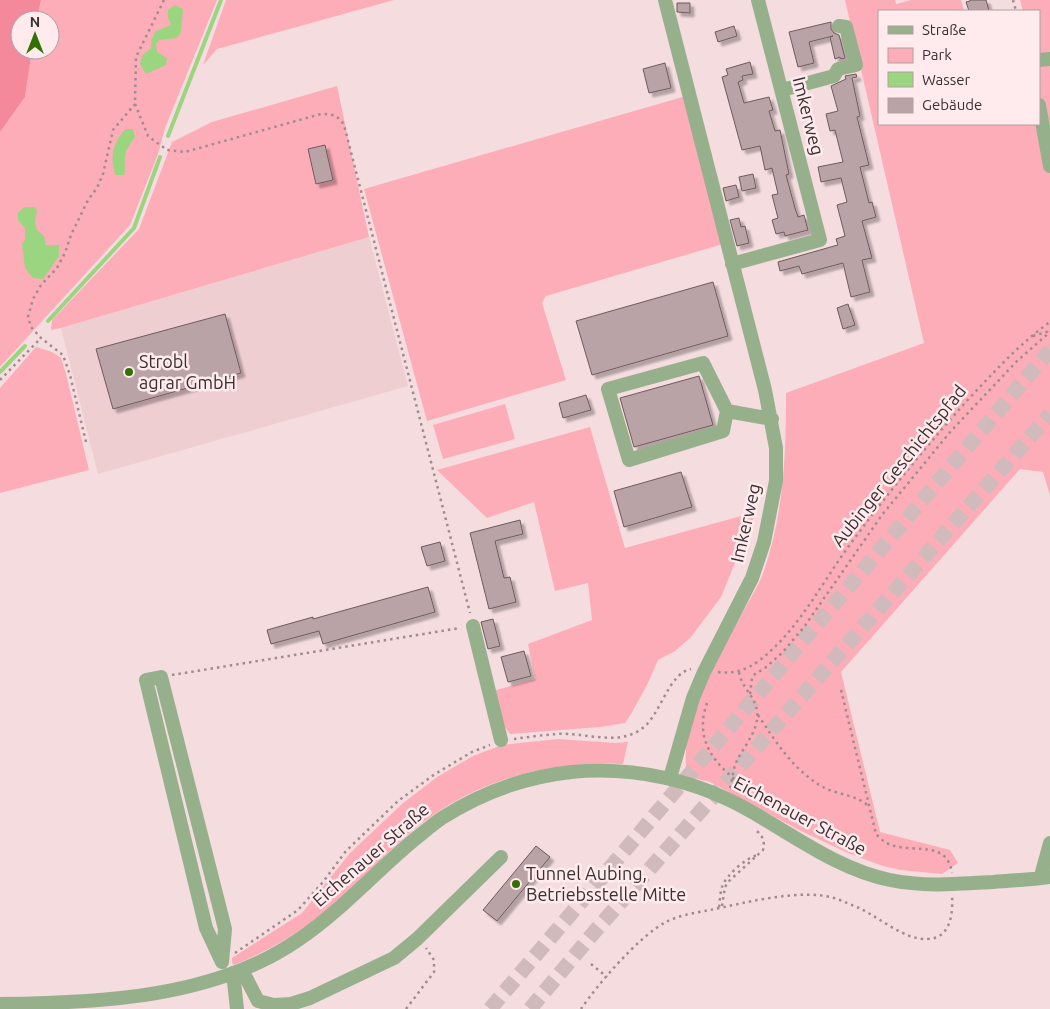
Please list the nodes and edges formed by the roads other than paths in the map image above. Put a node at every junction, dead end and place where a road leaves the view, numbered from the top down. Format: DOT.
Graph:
graph roads {
  1 [pos="665,0"];
  2 [pos="758,0"];
  3 [pos="839,26"];
  4 [pos="782,90"];
  5 [pos="1040,111"];
  6 [pos="1050,166"];
  7 [pos="732,264"];
  8 [pos="728,411"];
  9 [pos="772,419"];
  10 [pos="473,626"];
  11 [pos="161,677"];
  12 [pos="501,740"];
  13 [pos="670,778"];
  14 [pos="1050,843"];
  15 [pos="501,857"];
  16 [pos="1046,877"];
  17 [pos="231,970"];
  18 [pos="0,1004"];
  19 [pos="114,1004"];
  20 [pos="259,1005"];
  21 [pos="237,1009"];
  1 -- 7 [label="street, Imkerweg"];
  2 -- 4 [label="street, Imkerweg"];
  3 -- 4 [label="street"];
  4 -- 7 [label="street, Imkerweg"];
  5 -- 6 [label="street"];
  7 -- 9 [label="street, Imkerweg"];
  8 -- 8 [label="street"];
  8 -- 9 [label="street"];
  9 -- 13 [label="street, Imkerweg"];
  10 -- 12 [label="street"];
  11 -- 17 [label="street"];
  13 -- 16 [label="street, Eichenauer Straße"];
  13 -- 17 [label="street, Eichenauer Straße"];
  14 -- 16 [label="street"];
  15 -- 20 [label="street"];
  17 -- 19 [label="street, Eichenauer Straße"];
  17 -- 20 [label="street"];
  17 -- 21 [label="street"];
  18 -- 19 [label="street, Eichenauer Straße"];
}
